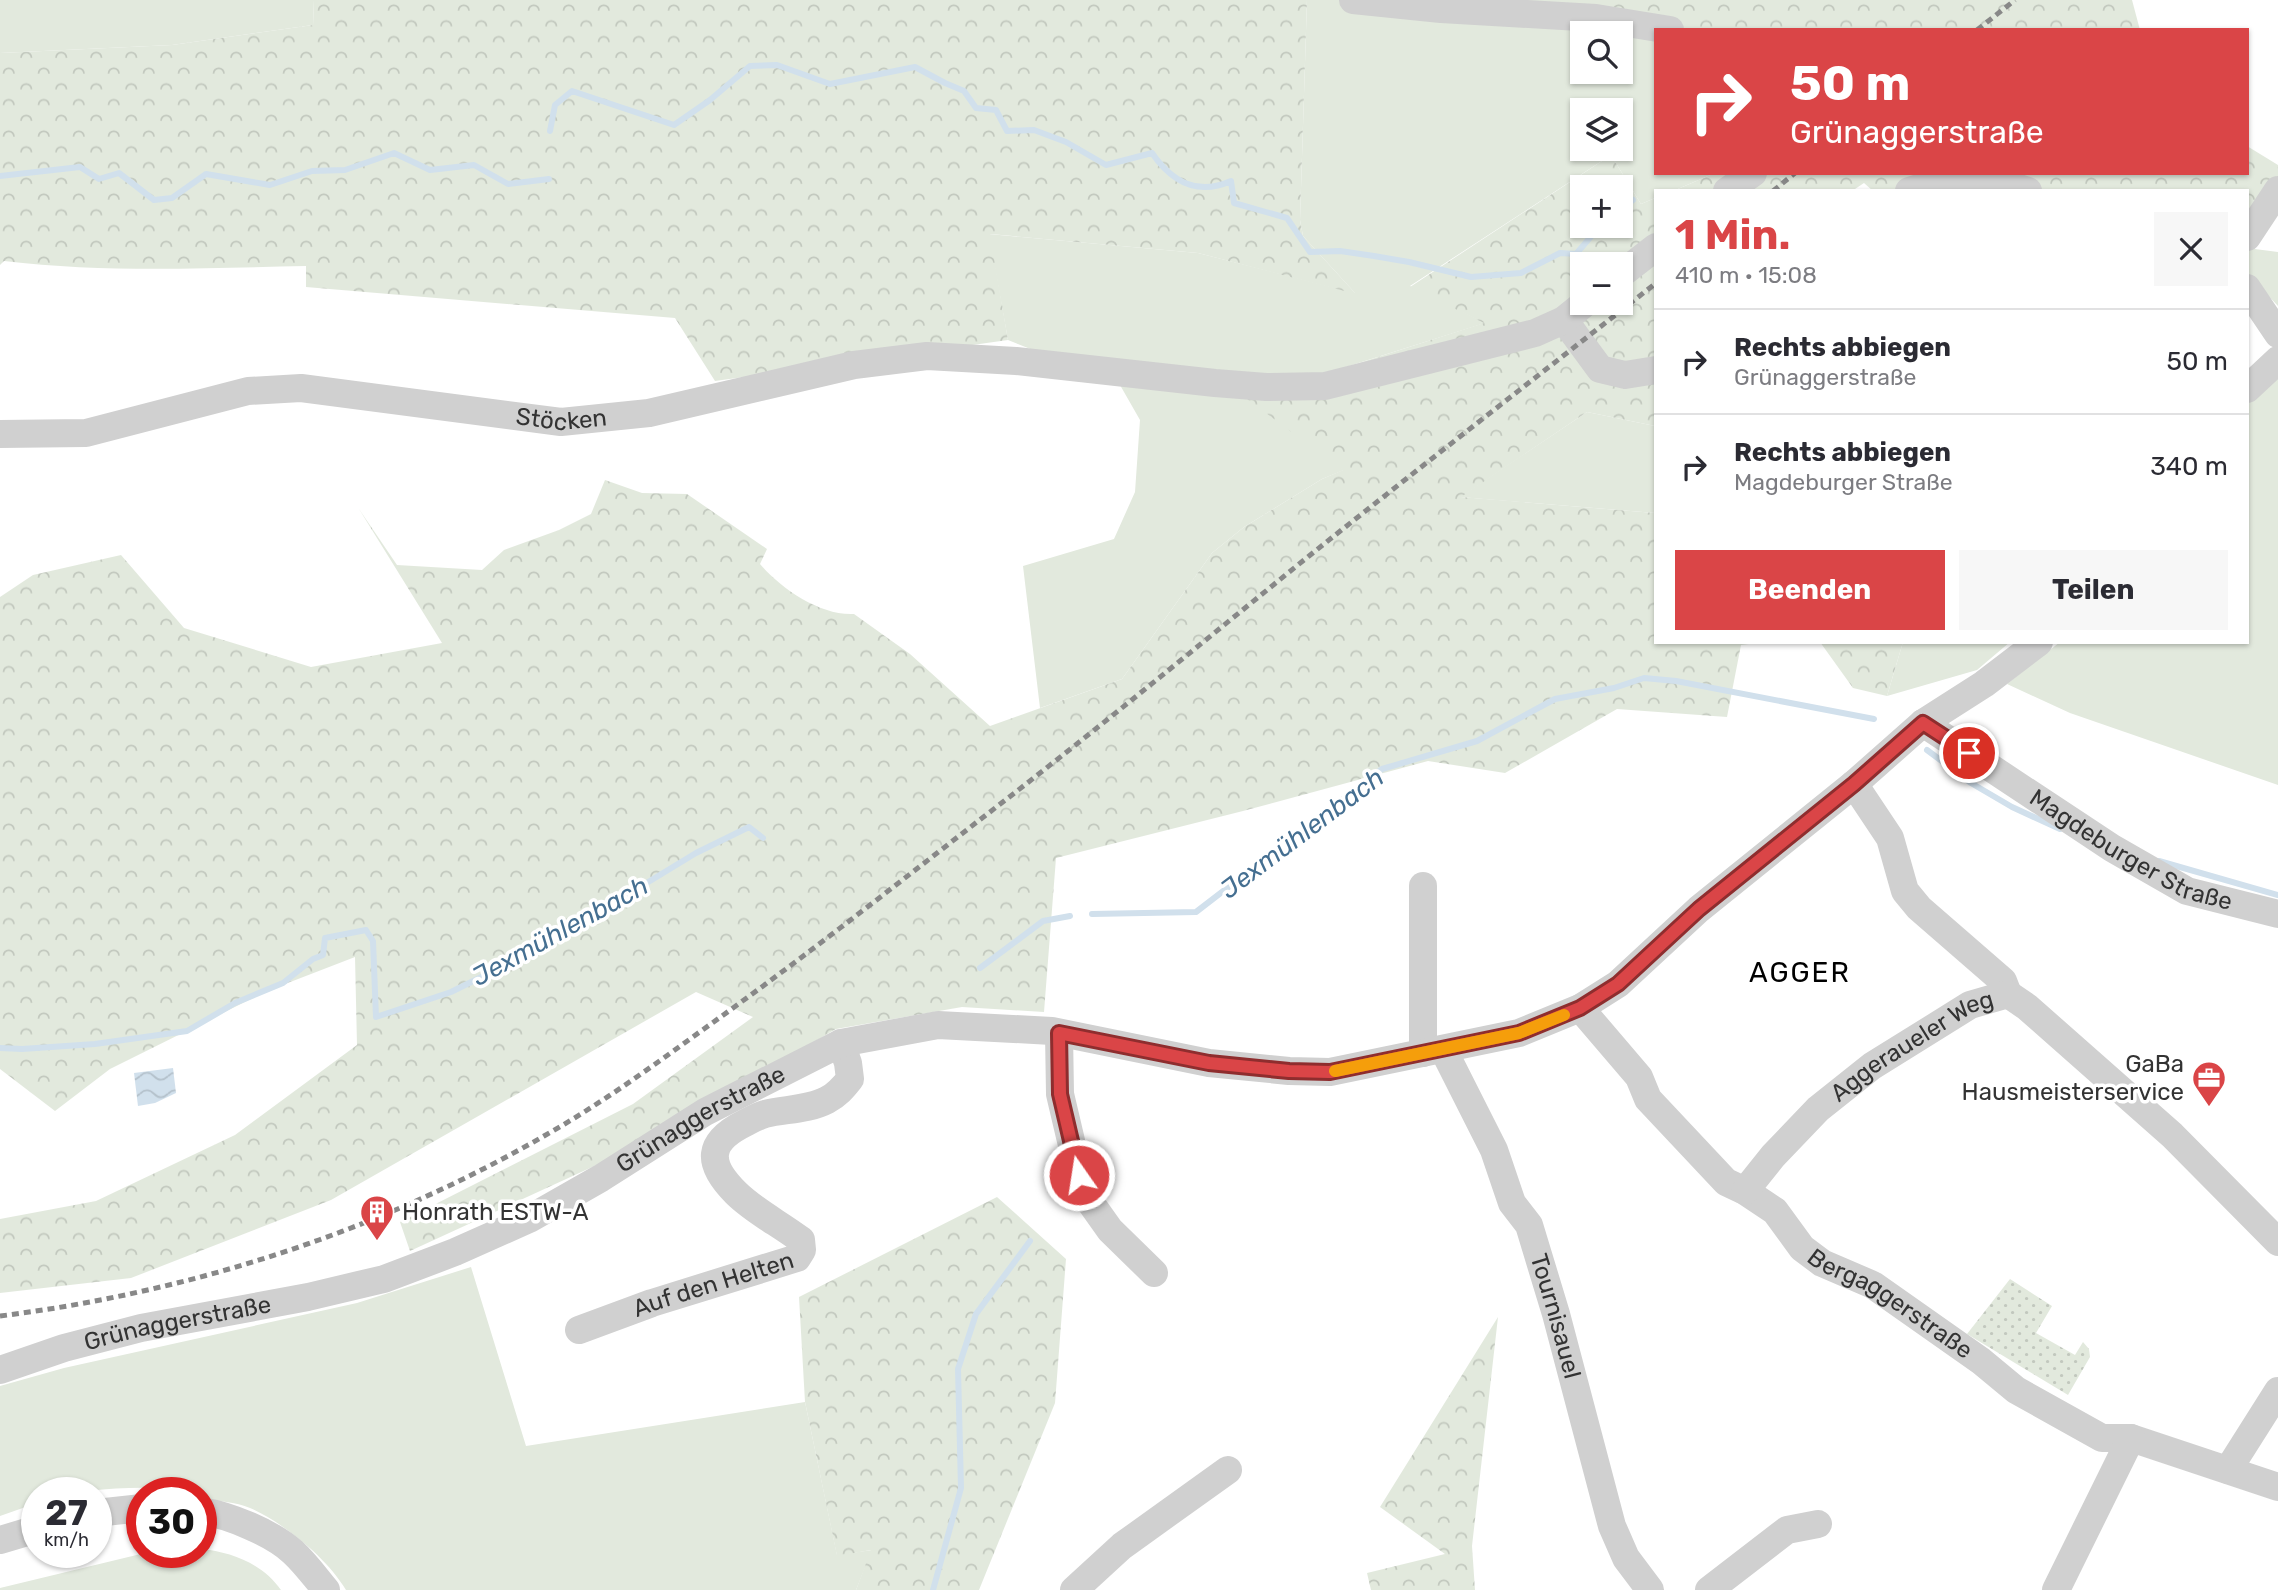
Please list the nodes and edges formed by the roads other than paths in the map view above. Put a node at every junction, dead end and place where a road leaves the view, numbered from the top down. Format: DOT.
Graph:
graph roads {
  1 [pos="1353,0"];
  2 [pos="1658,28"];
  3 [pos="1750,175"];
  4 [pos="1730,189"];
  5 [pos="1915,189"];
  6 [pos="2023,189"];
  7 [pos="2278,190"];
  8 [pos="2249,234"];
  9 [pos="1654,249"];
  10 [pos="1633,265"];
  11 [pos="2249,291"];
  12 [pos="1570,314"];
  13 [pos="1577,315"];
  14 [pos="2278,334"];
  15 [pos="2278,360"];
  16 [pos="1654,370"];
  17 [pos="2249,387"];
  18 [pos="0,434"];
  19 [pos="2036,644"];
  20 [pos="1923,723"];
  21 [pos="1854,784"];
  22 [pos="1423,886"];
  23 [pos="2278,914"];
  24 [pos="2008,995"];
  25 [pos="1580,1008"];
  26 [pos="1059,1033"];
  27 [pos="841,1043"];
  28 [pos="1433,1051"];
  29 [pos="1745,1191"];
  30 [pos="2278,1241"];
  31 [pos="1154,1273"];
  32 [pos="579,1330"];
  33 [pos="0,1370"];
  34 [pos="2278,1391"];
  35 [pos="2131,1438"];
  36 [pos="1227,1470"];
  37 [pos="2228,1470"];
  38 [pos="2278,1487"];
  39 [pos="217,1513"];
  40 [pos="1818,1524"];
  41 [pos="21,1534"];
  42 [pos="0,1540"];
  43 [pos="326,1590"];
  44 [pos="1074,1590"];
  45 [pos="1650,1590"];
  46 [pos="1709,1590"];
  47 [pos="2056,1590"];
  1 -- 2 [label="street"];
  3 -- 4 [label="street"];
  5 -- 6 [label="street"];
  7 -- 8 [label="street"];
  9 -- 10 [label="street"];
  11 -- 14 [label="street"];
  12 -- 18 [label="street, Stöcken"];
  13 -- 16 [label="street"];
  15 -- 17 [label="street"];
  19 -- 20 [label="street, Grünaggerstraße"];
  20 -- 21 [label="street, Grünaggerstraße"];
  20 -- 23 [label="street, Magdeburger Straße"];
  21 -- 24 [label="street"];
  21 -- 25 [label="street, Grünaggerstraße"];
  22 -- 28 [label="street"];
  24 -- 29 [label="street, Aggeraueler Weg"];
  24 -- 30 [label="street, Aggeraueler Weg"];
  25 -- 28 [label="street, Grünaggerstraße"];
  25 -- 29 [label="street, Bergaggerstraße"];
  26 -- 27 [label="street, Grünaggerstraße"];
  26 -- 28 [label="street, Grünaggerstraße"];
  26 -- 31 [label="street"];
  27 -- 32 [label="street, Auf den Helten"];
  27 -- 33 [label="street, Grünaggerstraße"];
  28 -- 45 [label="street, Tournisauel"];
  29 -- 35 [label="street, Bergaggerstraße"];
  34 -- 37 [label="street"];
  35 -- 37 [label="street, Bergaggerstraße"];
  35 -- 47 [label="street"];
  36 -- 44 [label="street"];
  37 -- 38 [label="street, Bergaggerstraße"];
  39 -- 43 [label="street"];
  40 -- 46 [label="street"];
  41 -- 42 [label="street"];
}
